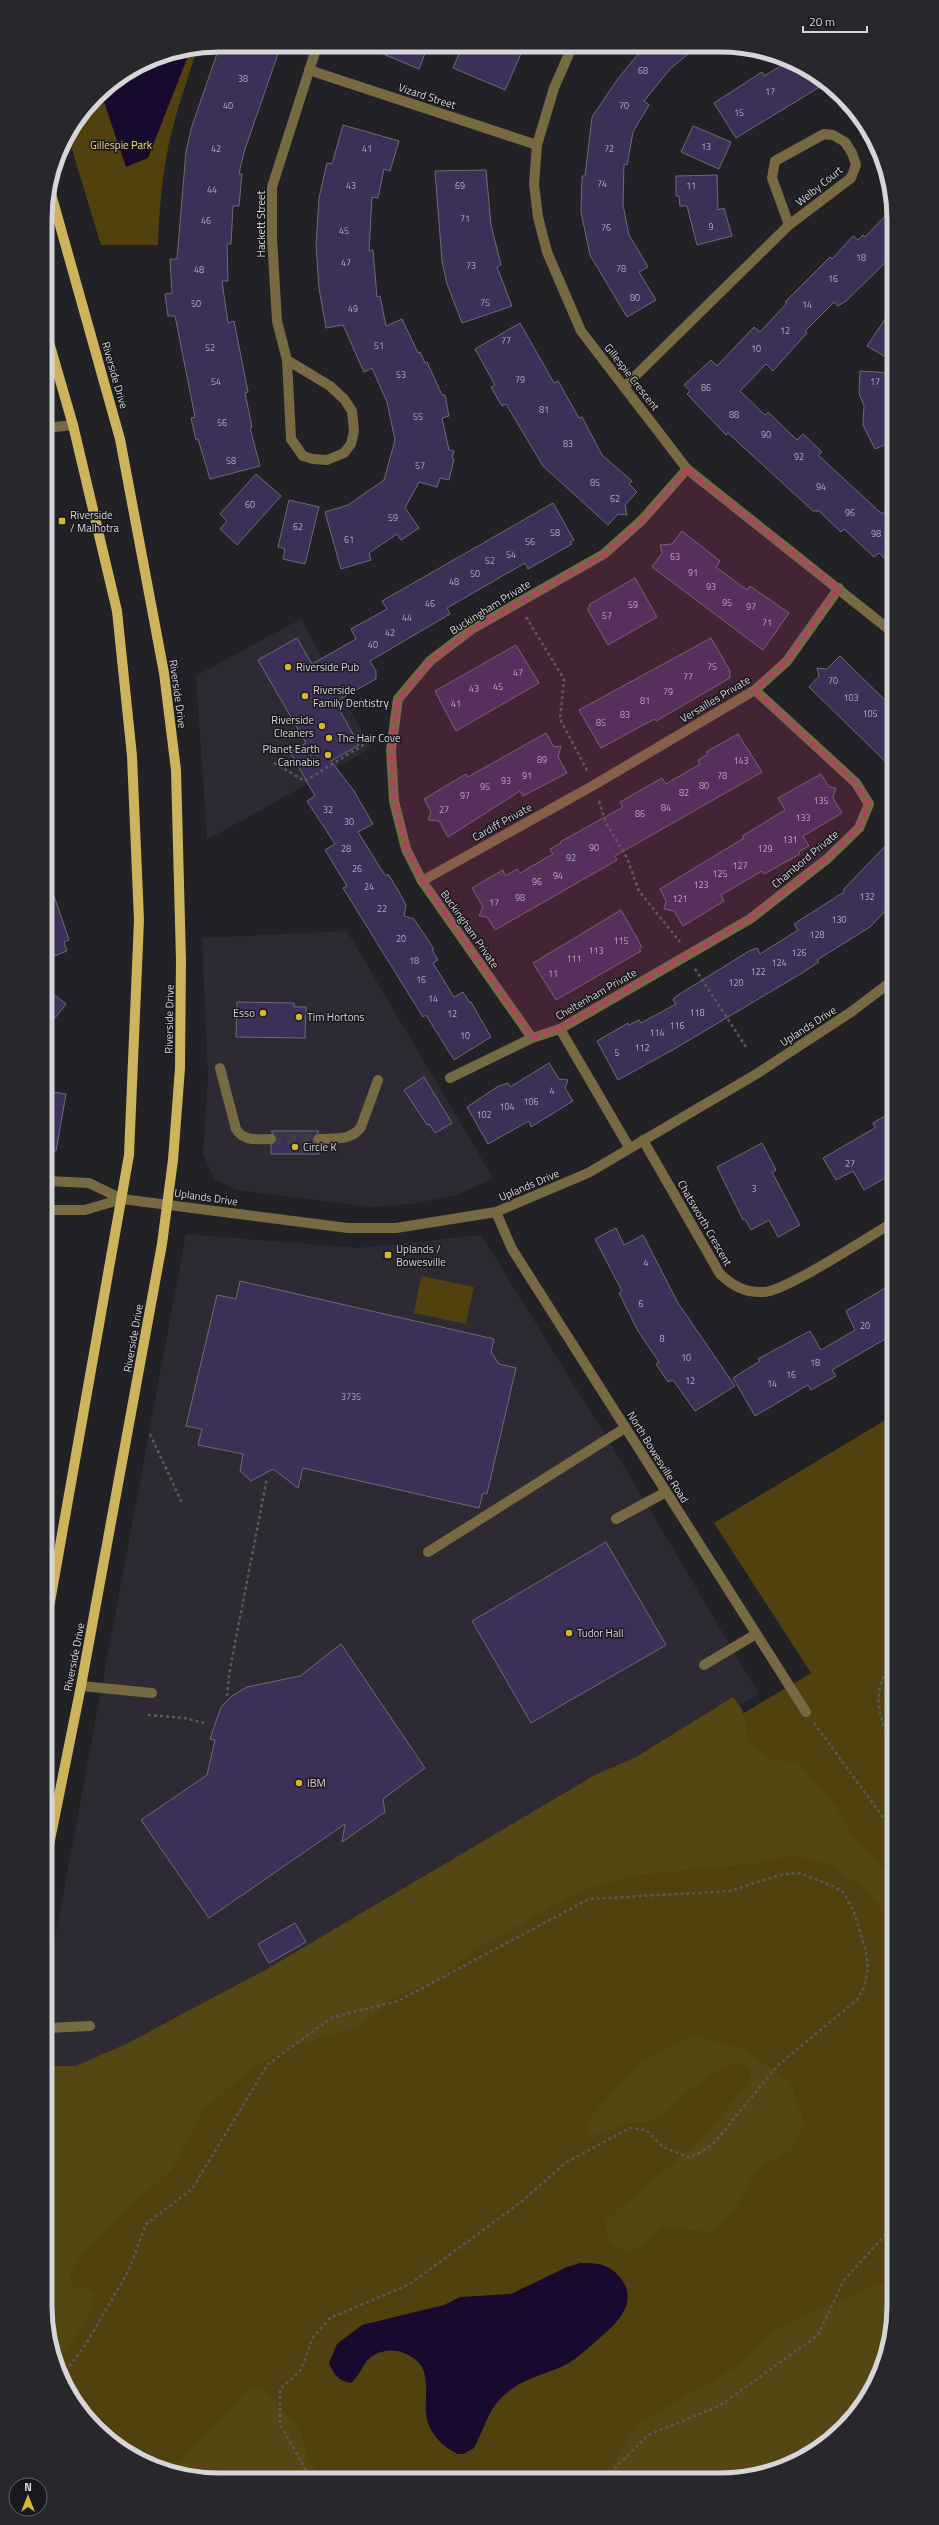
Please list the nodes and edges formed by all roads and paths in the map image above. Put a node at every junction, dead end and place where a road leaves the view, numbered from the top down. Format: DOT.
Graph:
graph roads {
  1 [pos="315,52"];
  2 [pos="570,52"];
  3 [pos="309,70"];
  4 [pos="537,145"];
  5 [pos="53,200"];
  6 [pos="789,225"];
  7 [pos="52,353"];
  8 [pos="287,360"];
  9 [pos="625,386"];
  10 [pos="73,425"];
  11 [pos="52,427"];
  12 [pos="687,469"];
  13 [pos="839,588"];
  14 [pos="518,603"];
  15 [pos="887,628"];
  16 [pos="755,690"];
  17 [pos="394,724"];
  18 [pos="274,763"];
  19 [pos="594,785"];
  20 [pos="422,881"];
  21 [pos="687,956"];
  22 [pos="887,985"];
  23 [pos="560,1029"];
  24 [pos="532,1038"];
  25 [pos="746,1047"];
  26 [pos="220,1068"];
  27 [pos="450,1078"];
  28 [pos="378,1080"];
  29 [pos="271,1139"];
  30 [pos="319,1139"];
  31 [pos="643,1140"];
  32 [pos="629,1147"];
  33 [pos="52,1181"];
  34 [pos="122,1199"];
  35 [pos="167,1203"];
  36 [pos="52,1210"];
  37 [pos="496,1212"];
  38 [pos="887,1226"];
  39 [pos="625,1428"];
  40 [pos="150,1434"];
  41 [pos="267,1478"];
  42 [pos="666,1492"];
  43 [pos="183,1505"];
  44 [pos="616,1520"];
  45 [pos="428,1552"];
  46 [pos="52,1591"];
  47 [pos="756,1634"];
  48 [pos="704,1666"];
  49 [pos="887,1669"];
  50 [pos="81,1686"];
  51 [pos="152,1694"];
  52 [pos="227,1696"];
  53 [pos="806,1712"];
  54 [pos="148,1715"];
  55 [pos="204,1723"];
  56 [pos="887,1733"];
  57 [pos="887,1823"];
  58 [pos="52,1830"];
  59 [pos="90,2026"];
  60 [pos="52,2028"];
  61 [pos="887,2233"];
  62 [pos="66,2371"];
  63 [pos="306,2473"];
  64 [pos="610,2473"];
  1 -- 3 [label="street, Hackett Street"];
  2 -- 4 [label="street, Gillespie Crescent"];
  3 -- 4 [label="street, Vizard Street"];
  3 -- 8 [label="street, Hackett Street"];
  4 -- 9 [label="street, Gillespie Crescent"];
  5 -- 35 [label="main road, Riverside Drive"];
  6 -- 6 [label="street, Welby Court"];
  6 -- 9 [label="street, Welby Court"];
  7 -- 10 [label="main road"];
  8 -- 8 [label="street, Hackett Street"];
  9 -- 12 [label="street, Gillespie Crescent"];
  10 -- 11 [label="street"];
  10 -- 34 [label="main road"];
  12 -- 13 [label="street, Gillespie Crescent"];
  12 -- 14 [label="street, Buckingham Private"];
  13 -- 15 [label="street, Gillespie Crescent"];
  13 -- 16 [label="street, Versailles Private"];
  14 -- 17 [label="street, Buckingham Private"];
  14 -- 19 [label="path"];
  16 -- 19 [label="street, Versailles Private"];
  16 -- 21 [label="street, Chambord Private"];
  17 -- 18 [label="path"];
  17 -- 20 [label="street, Buckingham Private"];
  19 -- 20 [label="street, Cardiff Private"];
  19 -- 21 [label="path"];
  20 -- 24 [label="street, Buckingham Private"];
  21 -- 23 [label="street, Cheltenham Private"];
  21 -- 25 [label="path"];
  22 -- 31 [label="street, Uplands Drive"];
  23 -- 24 [label="street, Cheltenham Private"];
  23 -- 32 [label="street"];
  24 -- 27 [label="street, Cheltenham Private"];
  26 -- 29 [label="street"];
  28 -- 30 [label="street"];
  31 -- 32 [label="street, Uplands Drive"];
  31 -- 38 [label="street, Chatsworth Crescent"];
  32 -- 37 [label="street, Uplands Drive"];
  33 -- 34 [label="street"];
  34 -- 35 [label="street, Uplands Drive"];
  34 -- 36 [label="street"];
  34 -- 46 [label="main road"];
  35 -- 37 [label="street, Uplands Drive"];
  35 -- 50 [label="main road, Riverside Drive"];
  37 -- 39 [label="street, North Bowesville Road"];
  39 -- 42 [label="street, North Bowesville Road"];
  39 -- 45 [label="street"];
  40 -- 43 [label="path"];
  41 -- 52 [label="path"];
  42 -- 44 [label="street"];
  42 -- 47 [label="street, North Bowesville Road"];
  47 -- 48 [label="street"];
  47 -- 53 [label="street, North Bowesville Road"];
  49 -- 56 [label="path"];
  50 -- 51 [label="street"];
  50 -- 58 [label="main road, Riverside Drive"];
  53 -- 57 [label="path"];
  54 -- 55 [label="path"];
  59 -- 60 [label="street"];
  61 -- 64 [label="path"];
  62 -- 63 [label="path"];
}
